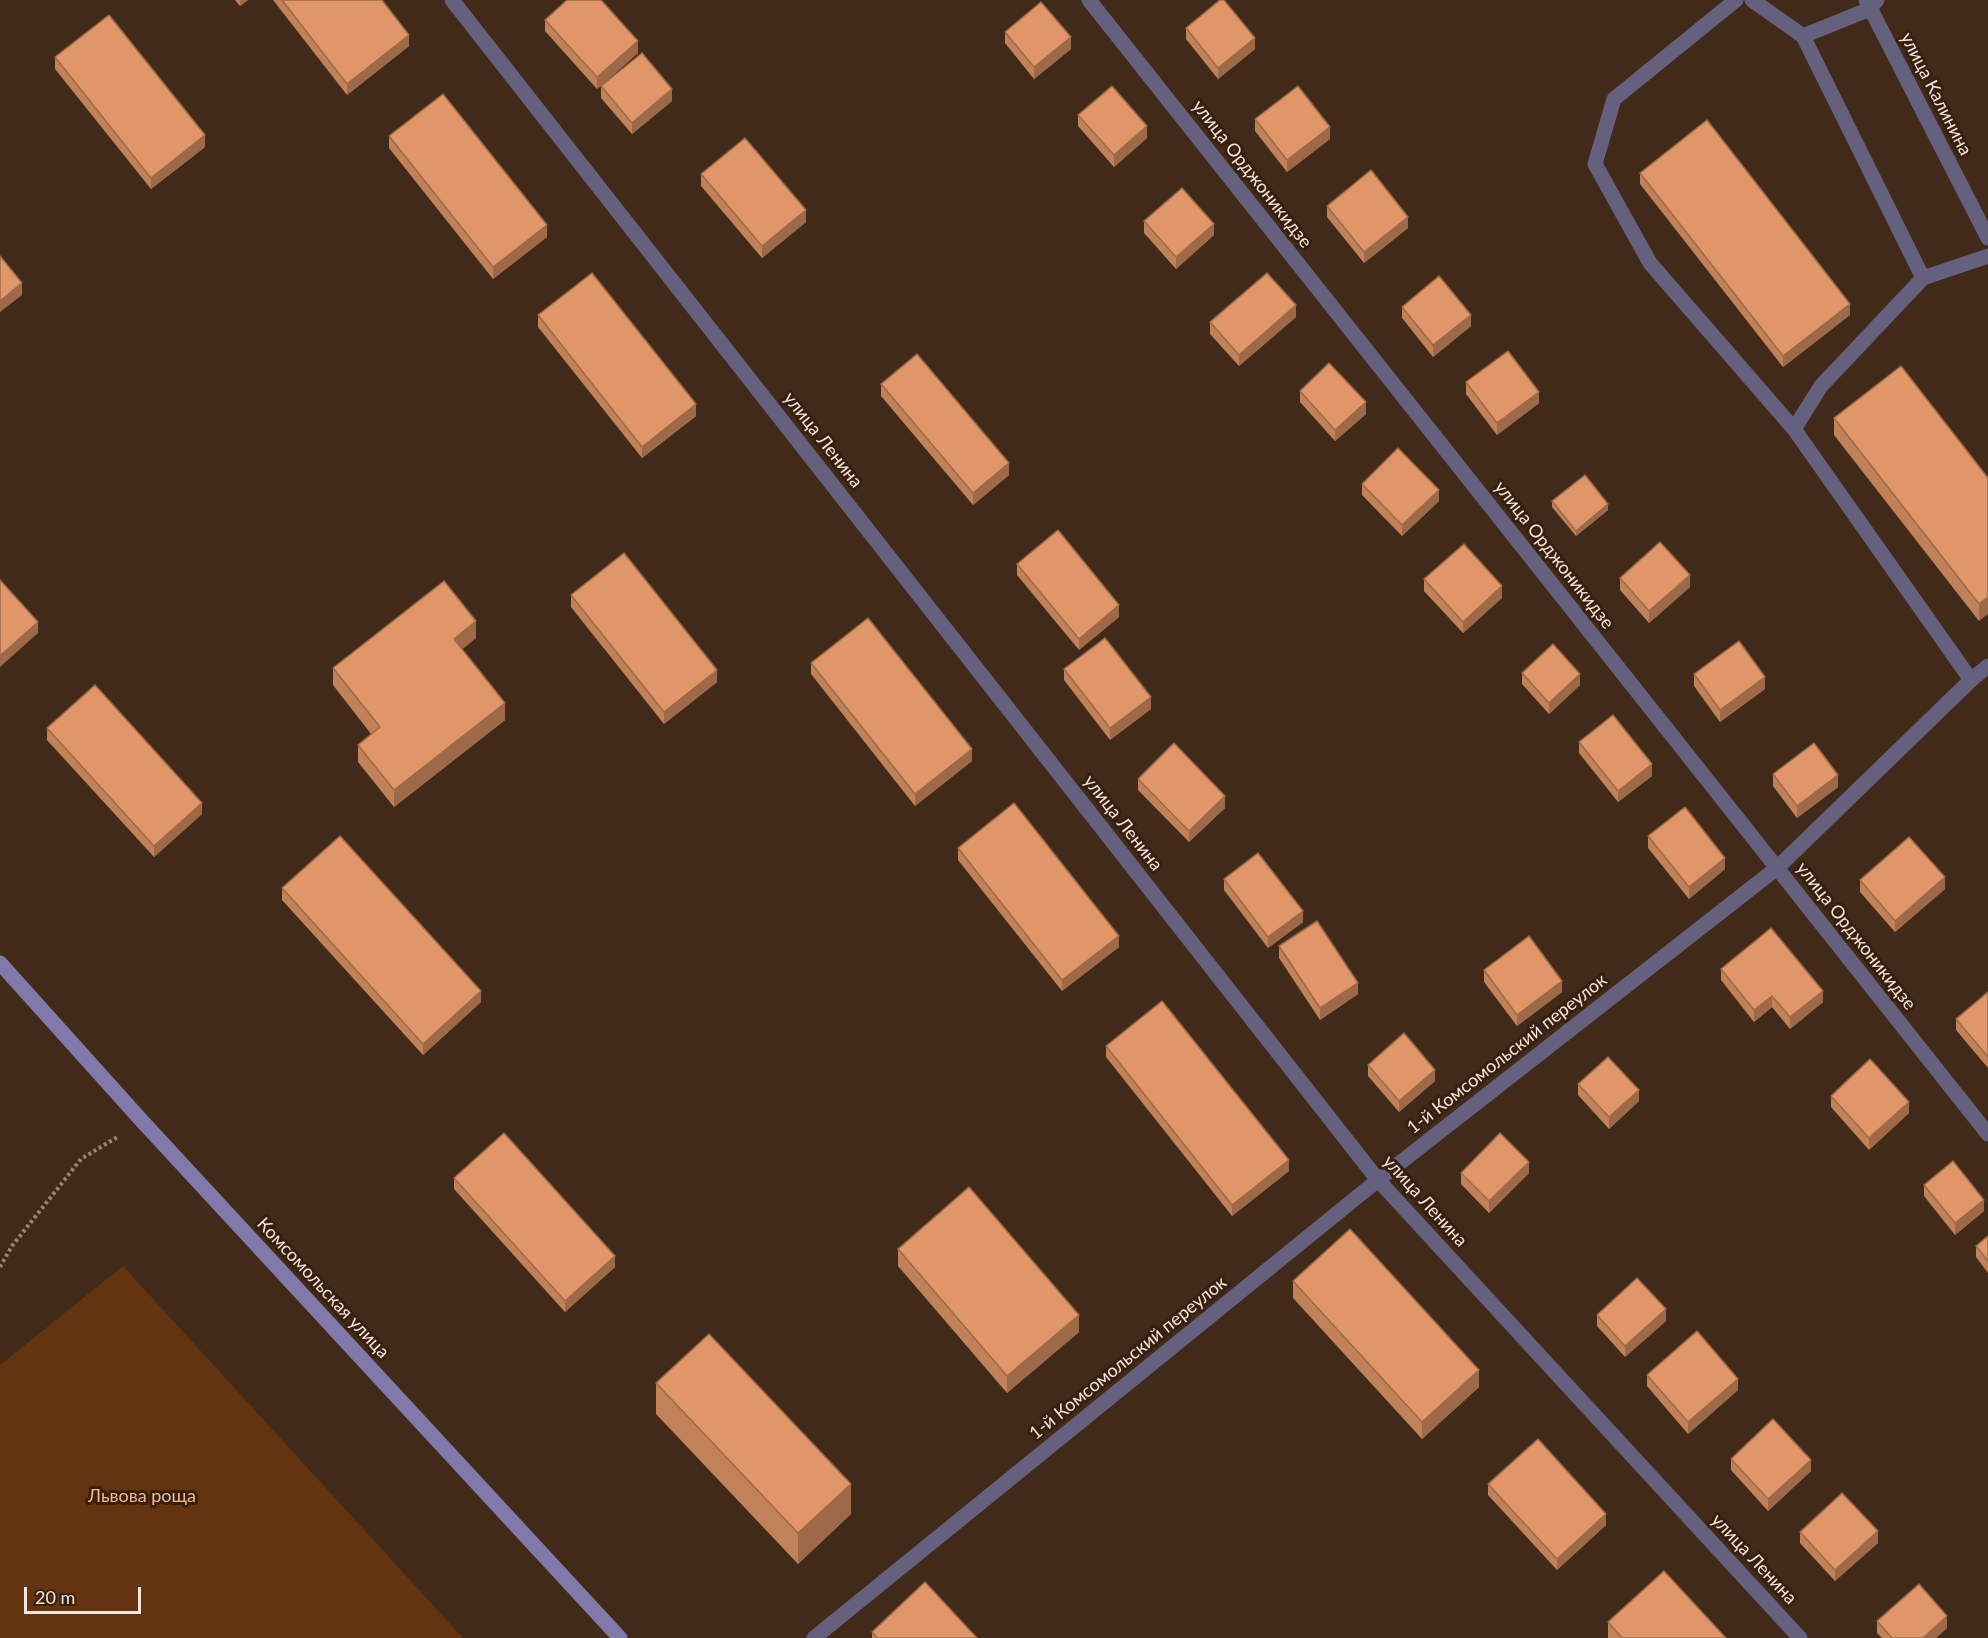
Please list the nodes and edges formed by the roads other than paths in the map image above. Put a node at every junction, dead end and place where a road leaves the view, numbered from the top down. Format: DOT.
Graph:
graph roads {
  1 [pos="452,0"];
  2 [pos="1089,0"];
  3 [pos="1736,0"];
  4 [pos="1752,0"];
  5 [pos="1871,3"];
  6 [pos="1803,36"];
  7 [pos="1988,238"];
  8 [pos="1988,256"];
  9 [pos="1923,278"];
  10 [pos="1794,429"];
  11 [pos="1988,666"];
  12 [pos="1971,680"];
  13 [pos="1777,868"];
  14 [pos="0,963"];
  15 [pos="1988,1134"];
  16 [pos="1378,1180"];
  17 [pos="620,1638"];
  18 [pos="814,1638"];
  19 [pos="1800,1638"];
  1 -- 16 [label="street, улица Ленина"];
  2 -- 13 [label="street, улица Орджоникидзе"];
  3 -- 10 [label="street"];
  4 -- 6 [label="street"];
  5 -- 6 [label="street"];
  5 -- 7 [label="street, улица Калинина"];
  6 -- 9 [label="street"];
  8 -- 9 [label="street"];
  9 -- 10 [label="street"];
  10 -- 12 [label="street"];
  11 -- 12 [label="street, 1-й Комсомольский переулок"];
  12 -- 13 [label="street, 1-й Комсомольский переулок"];
  13 -- 15 [label="street, улица Орджоникидзе"];
  13 -- 16 [label="street, 1-й Комсомольский переулок"];
  14 -- 17 [label="main road, Комсомольская улица"];
  16 -- 18 [label="street, 1-й Комсомольский переулок"];
  16 -- 19 [label="street, улица Ленина"];
}
